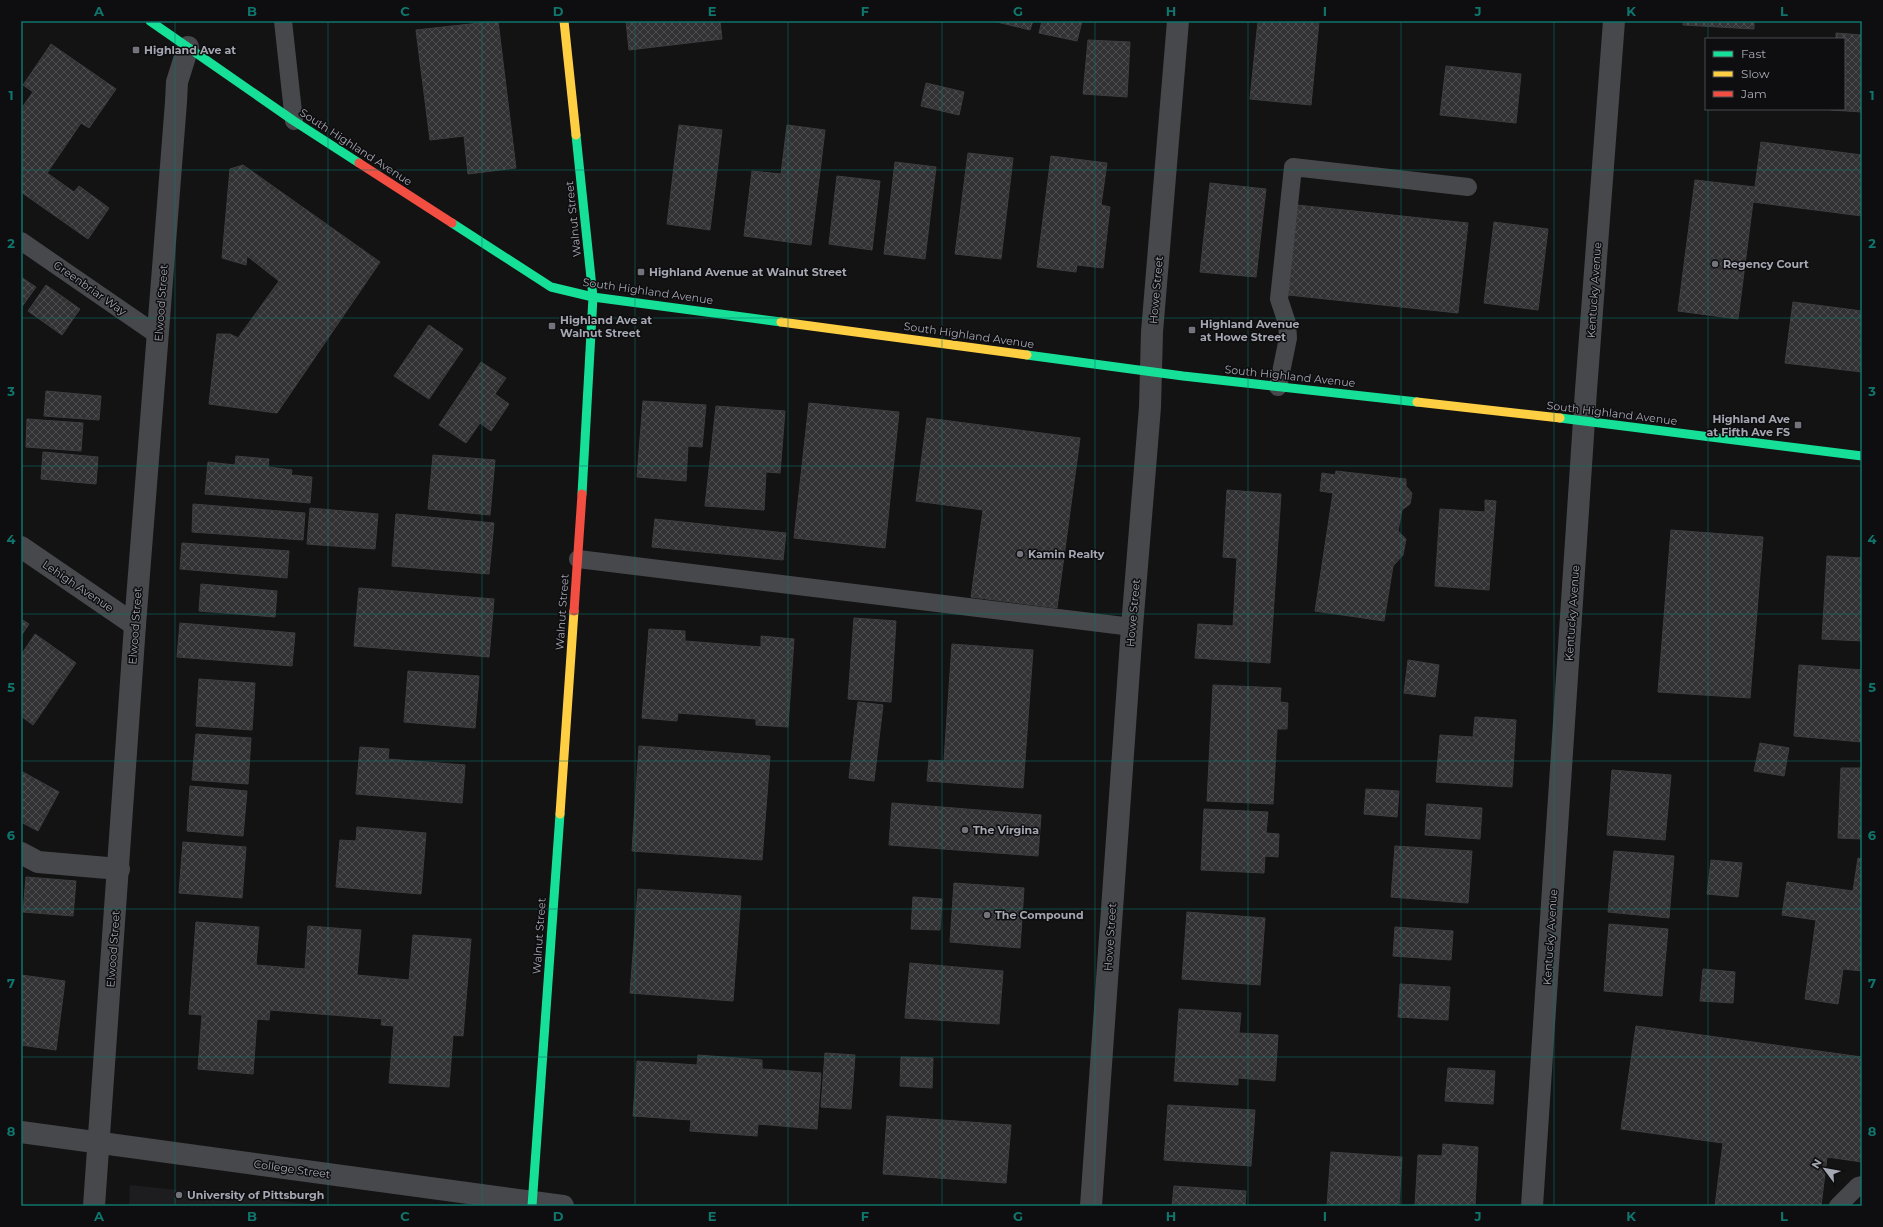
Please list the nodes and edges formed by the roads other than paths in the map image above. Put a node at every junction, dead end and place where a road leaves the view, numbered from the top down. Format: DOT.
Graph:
graph roads {
  1 [pos="150,21"];
  2 [pos="283,21"];
  3 [pos="564,21"];
  4 [pos="1178,21"];
  5 [pos="1614,21"];
  6 [pos="188,47"];
  7 [pos="294,121"];
  8 [pos="1468,187"];
  9 [pos="21,241"];
  10 [pos="593,297"];
  11 [pos="159,336"];
  12 [pos="1151,372"];
  13 [pos="1278,387"];
  14 [pos="1585,421"];
  15 [pos="1862,456"];
  16 [pos="21,547"];
  17 [pos="578,559"];
  18 [pos="135,625"];
  19 [pos="1132,627"];
  20 [pos="21,853"];
  21 [pos="119,869"];
  22 [pos="21,1132"];
  23 [pos="99,1143"];
  24 [pos="1862,1186"];
  25 [pos="532,1204"];
  26 [pos="94,1206"];
  27 [pos="563,1206"];
  28 [pos="1091,1206"];
  29 [pos="1532,1206"];
  30 [pos="1838,1206"];
  1 -- 6 [label="main road, South Highland Avenue"];
  2 -- 7 [label="lane"];
  3 -- 10 [label="main road, Walnut Street"];
  4 -- 12 [label="street, Howe Street"];
  5 -- 14 [label="street, Kentucky Avenue"];
  6 -- 7 [label="main road, South Highland Avenue"];
  6 -- 11 [label="street, Elwood Street"];
  7 -- 10 [label="main road, South Highland Avenue"];
  8 -- 13 [label="lane"];
  9 -- 11 [label="lane, Greenbriar Way"];
  10 -- 12 [label="main road, South Highland Avenue"];
  10 -- 17 [label="main road, Walnut Street"];
  11 -- 18 [label="street, Elwood Street"];
  12 -- 13 [label="main road, South Highland Avenue"];
  12 -- 19 [label="street, Howe Street"];
  13 -- 14 [label="main road, South Highland Avenue"];
  14 -- 15 [label="main road, South Highland Avenue"];
  14 -- 29 [label="street, Kentucky Avenue"];
  16 -- 18 [label="street, Lehigh Avenue"];
  17 -- 19 [label="lane"];
  17 -- 25 [label="main road, Walnut Street"];
  18 -- 21 [label="street, Elwood Street"];
  19 -- 28 [label="street, Howe Street"];
  20 -- 21 [label="street"];
  21 -- 23 [label="street, Elwood Street"];
  22 -- 23 [label="street, College Street"];
  23 -- 25 [label="street, College Street"];
  23 -- 26 [label="street, Elwood Street"];
  24 -- 30 [label="lane"];
  25 -- 27 [label="street, College Street"];
}
